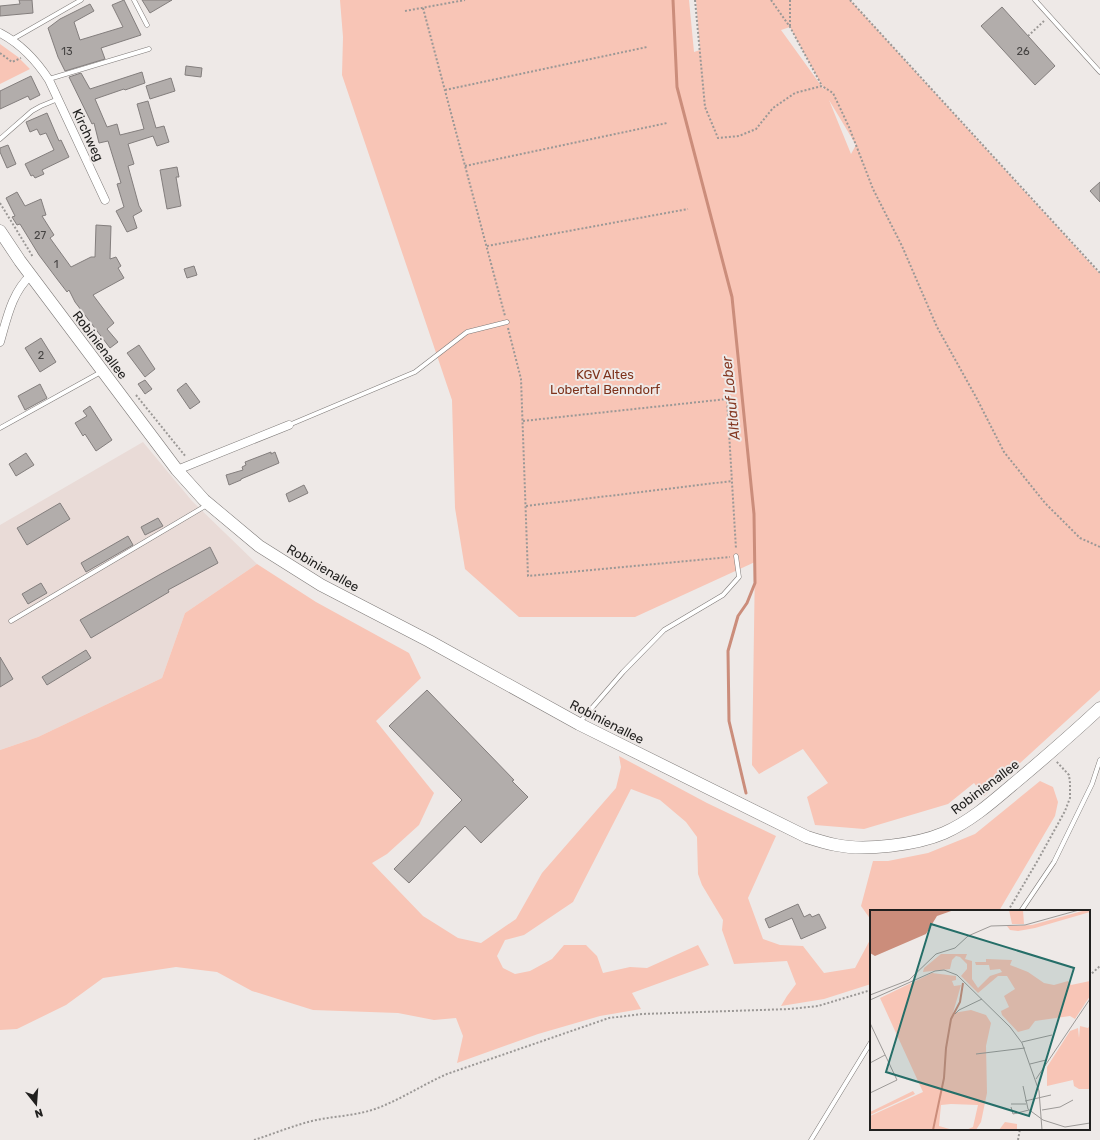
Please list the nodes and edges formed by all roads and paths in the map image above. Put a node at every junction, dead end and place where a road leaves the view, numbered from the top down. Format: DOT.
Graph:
graph roads {
  1 [pos="81,0"];
  2 [pos="134,0"];
  3 [pos="465,0"];
  4 [pos="695,0"];
  5 [pos="771,0"];
  6 [pos="790,0"];
  7 [pos="850,0"];
  8 [pos="1035,0"];
  9 [pos="423,8"];
  10 [pos="405,11"];
  11 [pos="1050,16"];
  12 [pos="147,25"];
  13 [pos="790,27"];
  14 [pos="0,32"];
  15 [pos="1028,36"];
  16 [pos="13,39"];
  17 [pos="647,47"];
  18 [pos="149,49"];
  19 [pos="0,54"];
  20 [pos="28,54"];
  21 [pos="1100,72"];
  22 [pos="48,80"];
  23 [pos="822,86"];
  24 [pos="445,90"];
  25 [pos="58,99"];
  26 [pos="667,123"];
  27 [pos="0,139"];
  28 [pos="465,166"];
  29 [pos="105,200"];
  30 [pos="0,204"];
  31 [pos="688,209"];
  32 [pos="0,231"];
  33 [pos="487,246"];
  34 [pos="34,260"];
  35 [pos="1100,273"];
  36 [pos="31,275"];
  37 [pos="507,322"];
  38 [pos="0,342"];
  39 [pos="102,371"];
  40 [pos="133,391"];
  41 [pos="522,421"];
  42 [pos="289,425"];
  43 [pos="0,428"];
  44 [pos="192,464"];
  45 [pos="177,470"];
  46 [pos="732,481"];
  47 [pos="209,504"];
  48 [pos="526,506"];
  49 [pos="1100,546"];
  50 [pos="736,556"];
  51 [pos="11,621"];
  52 [pos="1100,708"];
  53 [pos="579,724"];
  54 [pos="1049,755"];
  55 [pos="1100,760"];
  56 [pos="1009,910"];
  57 [pos="1022,910"];
  58 [pos="1100,966"];
  59 [pos="1090,975"];
  60 [pos="870,990"];
  61 [pos="870,1044"];
  62 [pos="1020,1130"];
  63 [pos="254,1140"];
  64 [pos="811,1140"];
  65 [pos="1018,1140"];
  1 -- 16 [label="lane"];
  2 -- 12 [label="lane"];
  3 -- 9 [label="path"];
  4 -- 23 [label="path"];
  5 -- 13 [label="path"];
  6 -- 13 [label="path"];
  7 -- 35 [label="path"];
  8 -- 11 [label="lane"];
  9 -- 10 [label="path"];
  9 -- 24 [label="path"];
  11 -- 15 [label="path"];
  11 -- 21 [label="lane"];
  13 -- 23 [label="path"];
  14 -- 16 [label="street, Kirchweg"];
  16 -- 20 [label="street, Kirchweg"];
  17 -- 24 [label="path"];
  18 -- 22 [label="lane"];
  19 -- 20 [label="path"];
  20 -- 22 [label="street, Kirchweg"];
  22 -- 25 [label="street, Kirchweg"];
  23 -- 49 [label="path"];
  24 -- 28 [label="path"];
  25 -- 27 [label="lane"];
  25 -- 29 [label="street, Kirchweg"];
  26 -- 28 [label="path"];
  28 -- 33 [label="path"];
  30 -- 34 [label="path"];
  31 -- 33 [label="path"];
  32 -- 36 [label="street, Robinienallee"];
  33 -- 37 [label="path"];
  36 -- 38 [label="street"];
  36 -- 39 [label="street, Robinienallee"];
  37 -- 41 [label="path"];
  37 -- 42 [label="lane"];
  39 -- 43 [label="lane"];
  39 -- 45 [label="street, Robinienallee"];
  40 -- 44 [label="path"];
  41 -- 46 [label="path"];
  41 -- 48 [label="path"];
  42 -- 44 [label="street"];
  44 -- 45 [label="street"];
  45 -- 47 [label="street, Robinienallee"];
  46 -- 48 [label="path"];
  46 -- 50 [label="path"];
  47 -- 51 [label="lane"];
  47 -- 53 [label="street, Robinienallee"];
  48 -- 50 [label="path"];
  50 -- 53 [label="lane"];
  52 -- 54 [label="street, Robinienallee"];
  53 -- 54 [label="street, Robinienallee"];
  54 -- 56 [label="path"];
  55 -- 57 [label="lane"];
  58 -- 59 [label="path"];
  60 -- 63 [label="path"];
  61 -- 64 [label="lane"];
  62 -- 65 [label="path"];
}
